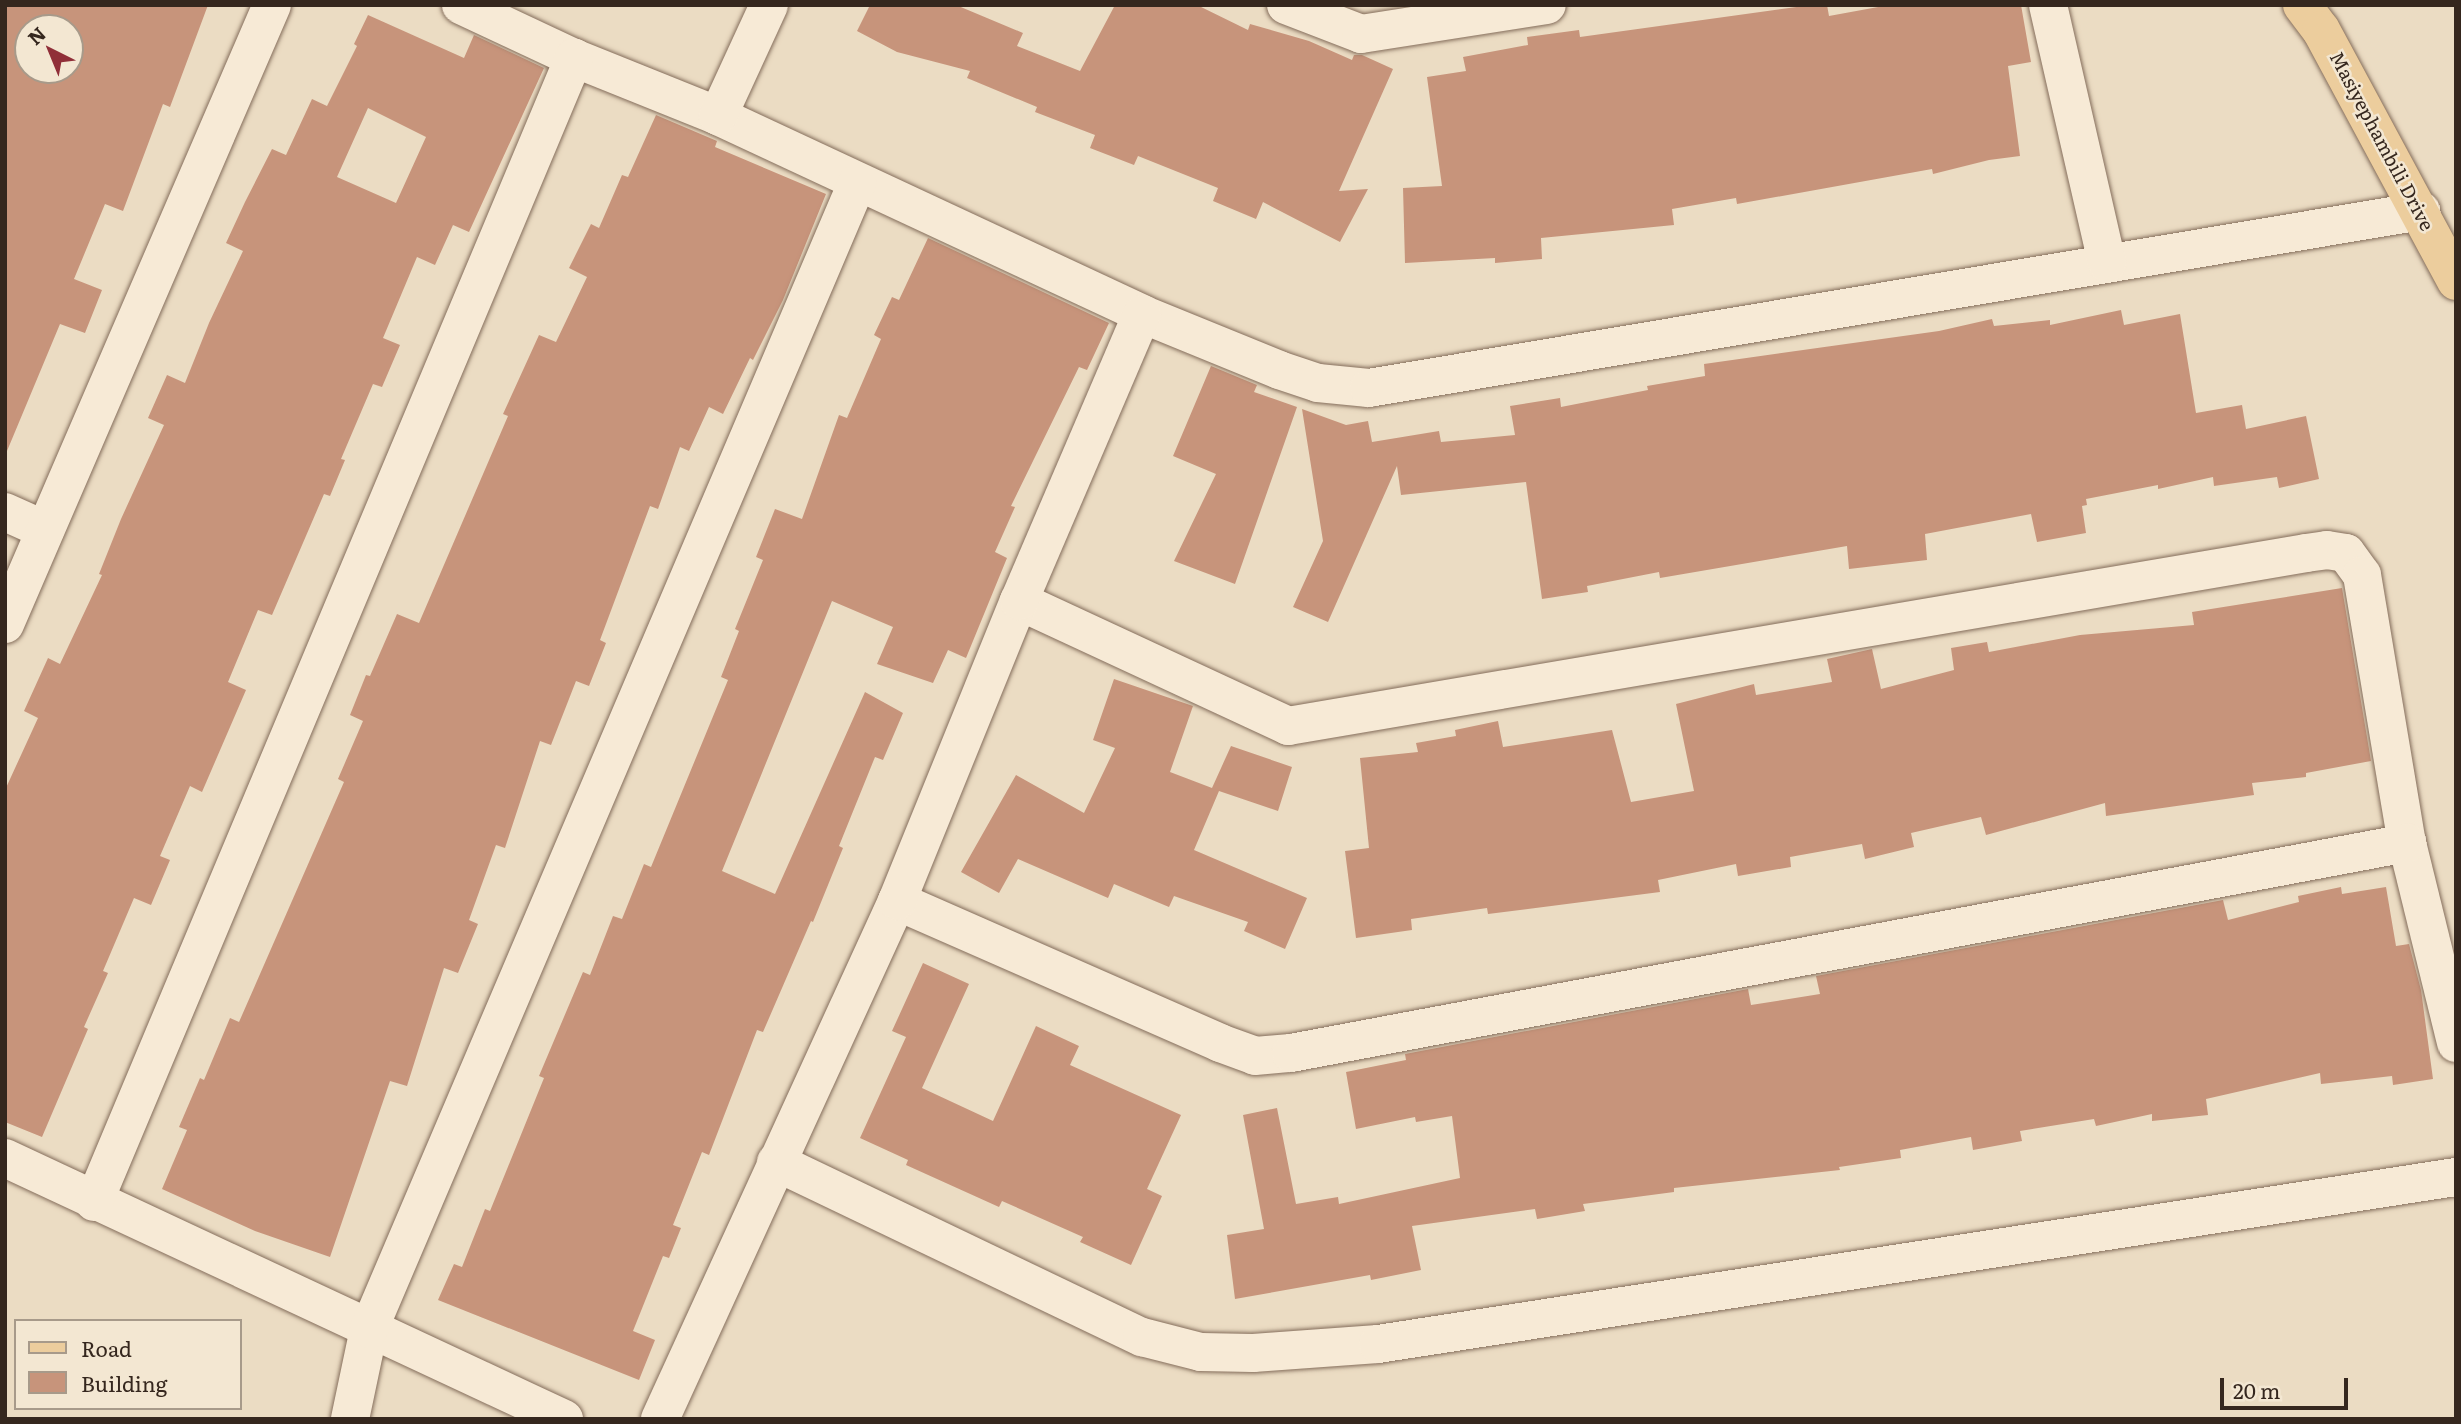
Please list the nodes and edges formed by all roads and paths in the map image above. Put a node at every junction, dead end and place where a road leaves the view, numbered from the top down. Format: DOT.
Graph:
graph roads {
  1 [pos="272,5"];
  2 [pos="461,5"];
  3 [pos="769,5"];
  4 [pos="1286,5"];
  5 [pos="1547,5"];
  6 [pos="2049,5"];
  7 [pos="2302,5"];
  8 [pos="574,58"];
  9 [pos="718,116"];
  10 [pos="857,183"];
  11 [pos="2421,211"];
  12 [pos="2107,263"];
  13 [pos="2456,281"];
  14 [pos="1142,314"];
  15 [pos="5,512"];
  16 [pos="45,530"];
  17 [pos="1019,601"];
  18 [pos="5,624"];
  19 [pos="2407,843"];
  20 [pos="897,901"];
  21 [pos="2456,1043"];
  22 [pos="5,1158"];
  23 [pos="776,1162"];
  24 [pos="2456,1177"];
  25 [pos="94,1202"];
  26 [pos="369,1329"];
  27 [pos="350,1419"];
  28 [pos="564,1419"];
  29 [pos="660,1419"];
  1 -- 16 [label="street"];
  2 -- 8 [label="street"];
  3 -- 9 [label="street"];
  4 -- 5 [label="street"];
  6 -- 12 [label="street"];
  7 -- 11 [label="main road, Masiyephambili Drive"];
  8 -- 9 [label="street"];
  8 -- 25 [label="street"];
  9 -- 10 [label="street"];
  10 -- 14 [label="street"];
  10 -- 26 [label="street"];
  11 -- 12 [label="street"];
  11 -- 13 [label="main road, Masiyephambili Drive"];
  12 -- 14 [label="street"];
  14 -- 17 [label="street"];
  15 -- 16 [label="street"];
  16 -- 18 [label="street"];
  17 -- 19 [label="street"];
  17 -- 20 [label="street"];
  19 -- 20 [label="street"];
  19 -- 21 [label="street"];
  20 -- 23 [label="street"];
  22 -- 25 [label="street"];
  23 -- 24 [label="street"];
  23 -- 29 [label="street"];
  25 -- 26 [label="street"];
  26 -- 27 [label="street"];
  26 -- 28 [label="street"];
}
